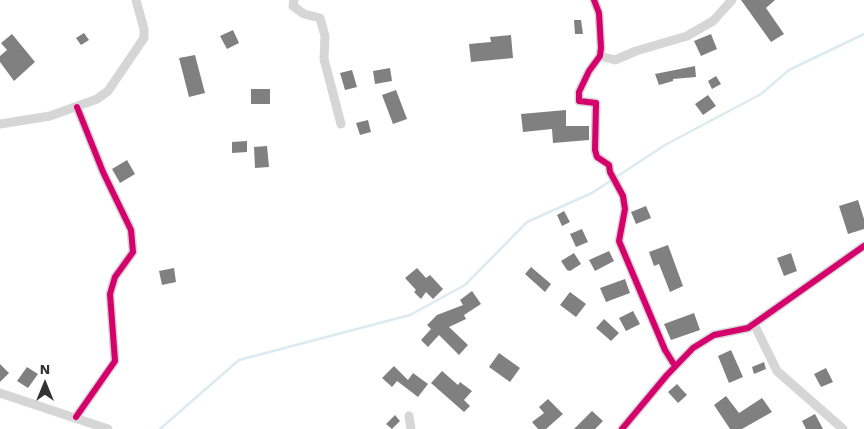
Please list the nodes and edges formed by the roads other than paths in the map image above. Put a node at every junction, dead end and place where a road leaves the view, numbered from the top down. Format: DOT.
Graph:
graph roads {
  1 [pos="136,0"];
  2 [pos="294,0"];
  3 [pos="594,0"];
  4 [pos="728,2"];
  5 [pos="600,56"];
  6 [pos="77,106"];
  7 [pos="0,124"];
  8 [pos="340,124"];
  9 [pos="864,246"];
  10 [pos="754,324"];
  11 [pos="676,366"];
  12 [pos="0,393"];
  13 [pos="76,416"];
  14 [pos="409,416"];
  15 [pos="108,429"];
  16 [pos="412,429"];
  17 [pos="622,429"];
  18 [pos="842,429"];
  1 -- 6 [label="street"];
  2 -- 8 [label="street"];
  3 -- 5 [label="street"];
  4 -- 5 [label="street"];
  5 -- 11 [label="street"];
  6 -- 7 [label="street"];
  6 -- 13 [label="street"];
  9 -- 10 [label="street"];
  10 -- 11 [label="street"];
  10 -- 18 [label="street"];
  11 -- 17 [label="street"];
  12 -- 13 [label="street"];
  13 -- 15 [label="street"];
  14 -- 16 [label="street"];
}
